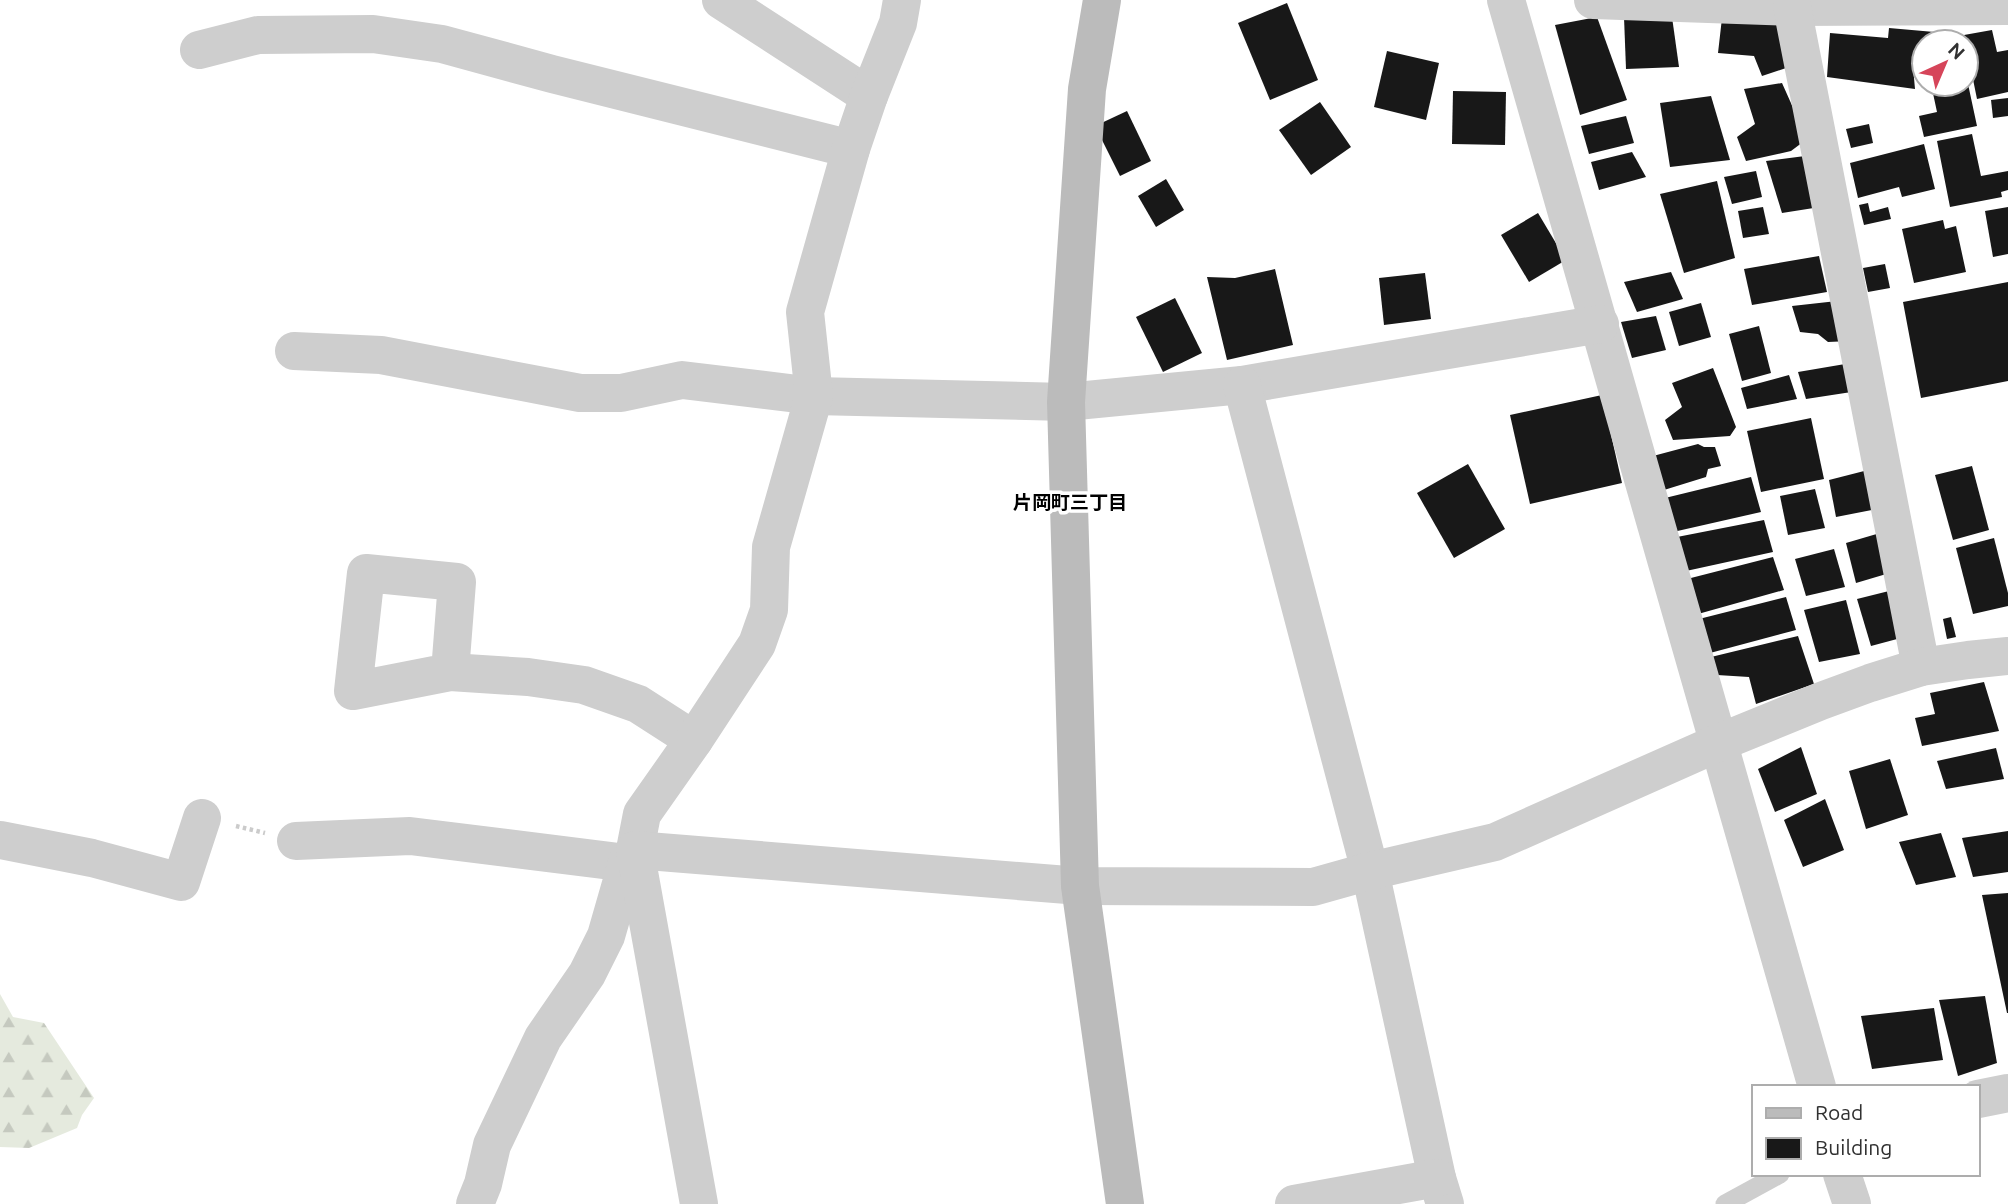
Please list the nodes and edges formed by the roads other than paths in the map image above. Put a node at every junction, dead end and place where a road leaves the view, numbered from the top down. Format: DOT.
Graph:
graph roads {
  1 [pos="721,0"];
  2 [pos="902,0"];
  3 [pos="1102,0"];
  4 [pos="1506,0"];
  5 [pos="1593,0"];
  6 [pos="2008,6"];
  7 [pos="1792,8"];
  8 [pos="199,50"];
  9 [pos="869,96"];
  10 [pos="851,149"];
  11 [pos="1600,324"];
  12 [pos="294,351"];
  13 [pos="1242,385"];
  14 [pos="814,396"];
  15 [pos="1066,402"];
  16 [pos="2008,656"];
  17 [pos="1921,667"];
  18 [pos="450,672"];
  19 [pos="694,740"];
  20 [pos="1718,743"];
  21 [pos="202,818"];
  22 [pos="0,840"];
  23 [pos="296,841"];
  24 [pos="631,856"];
  25 [pos="1370,871"];
  26 [pos="1080,886"];
  27 [pos="1817,1085"];
  28 [pos="2008,1093"];
  29 [pos="1980,1099"];
  30 [pos="1776,1176"];
  31 [pos="1843,1176"];
  32 [pos="1441,1191"];
  33 [pos="475,1204"];
  34 [pos="699,1204"];
  35 [pos="1125,1204"];
  36 [pos="1294,1204"];
  37 [pos="1725,1204"];
  38 [pos="1852,1204"];
  1 -- 9 [label="street"];
  2 -- 9 [label="street"];
  3 -- 15 [label="street"];
  4 -- 11 [label="street"];
  5 -- 7 [label="street"];
  6 -- 7 [label="street"];
  7 -- 17 [label="street"];
  8 -- 10 [label="street"];
  9 -- 10 [label="street"];
  10 -- 14 [label="street"];
  11 -- 13 [label="street"];
  11 -- 20 [label="street"];
  12 -- 14 [label="street"];
  13 -- 15 [label="street"];
  13 -- 25 [label="street"];
  14 -- 15 [label="street"];
  14 -- 19 [label="street"];
  15 -- 26 [label="street"];
  16 -- 17 [label="street"];
  17 -- 20 [label="street"];
  18 -- 19 [label="street"];
  19 -- 24 [label="street"];
  20 -- 25 [label="street"];
  20 -- 27 [label="street"];
  21 -- 22 [label="street"];
  23 -- 24 [label="street"];
  24 -- 26 [label="street"];
  24 -- 33 [label="street"];
  24 -- 34 [label="street"];
  25 -- 26 [label="street"];
  25 -- 32 [label="street"];
  26 -- 35 [label="street"];
  28 -- 29 [label="street"];
  30 -- 37 [label="lane"];
  31 -- 38 [label="street"];
  32 -- 36 [label="street"];
}
